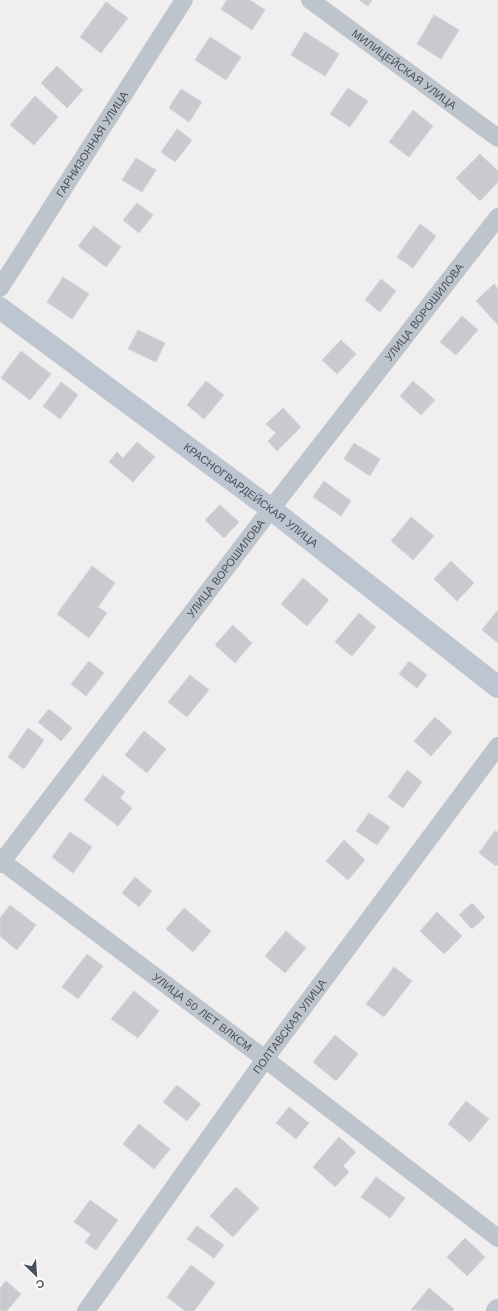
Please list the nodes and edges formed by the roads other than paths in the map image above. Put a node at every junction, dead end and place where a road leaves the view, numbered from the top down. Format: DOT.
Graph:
graph roads {
  1 [pos="184,0"];
  2 [pos="310,0"];
  3 [pos="498,138"];
  4 [pos="498,218"];
  5 [pos="0,288"];
  6 [pos="0,308"];
  7 [pos="271,509"];
  8 [pos="498,687"];
  9 [pos="498,746"];
  10 [pos="1,862"];
  11 [pos="265,1059"];
  12 [pos="498,1238"];
  13 [pos="86,1311"];
  1 -- 5 [label="street, ГАРНИЗОННАЯ УЛИЦА"];
  2 -- 3 [label="street, МИЛИЦЕЙСКАЯ УЛИЦА"];
  4 -- 7 [label="street, УЛИЦА ВОРОШИЛОВА"];
  6 -- 7 [label="street, КРАСНОГВАРДЕЙСКАЯ УЛИЦА"];
  7 -- 8 [label="street, КРАСНОГВАРДЕЙСКАЯ УЛИЦА"];
  7 -- 10 [label="street, УЛИЦА ВОРОШИЛОВА"];
  9 -- 11 [label="street, ПОЛТАВСКАЯ УЛИЦА"];
  10 -- 11 [label="street, УЛИЦА 50 ЛЕТ ВЛКСМ"];
  11 -- 12 [label="street, УЛИЦА 50 ЛЕТ ВЛКСМ"];
  11 -- 13 [label="street, ПОЛТАВСКАЯ УЛИЦА"];
}
